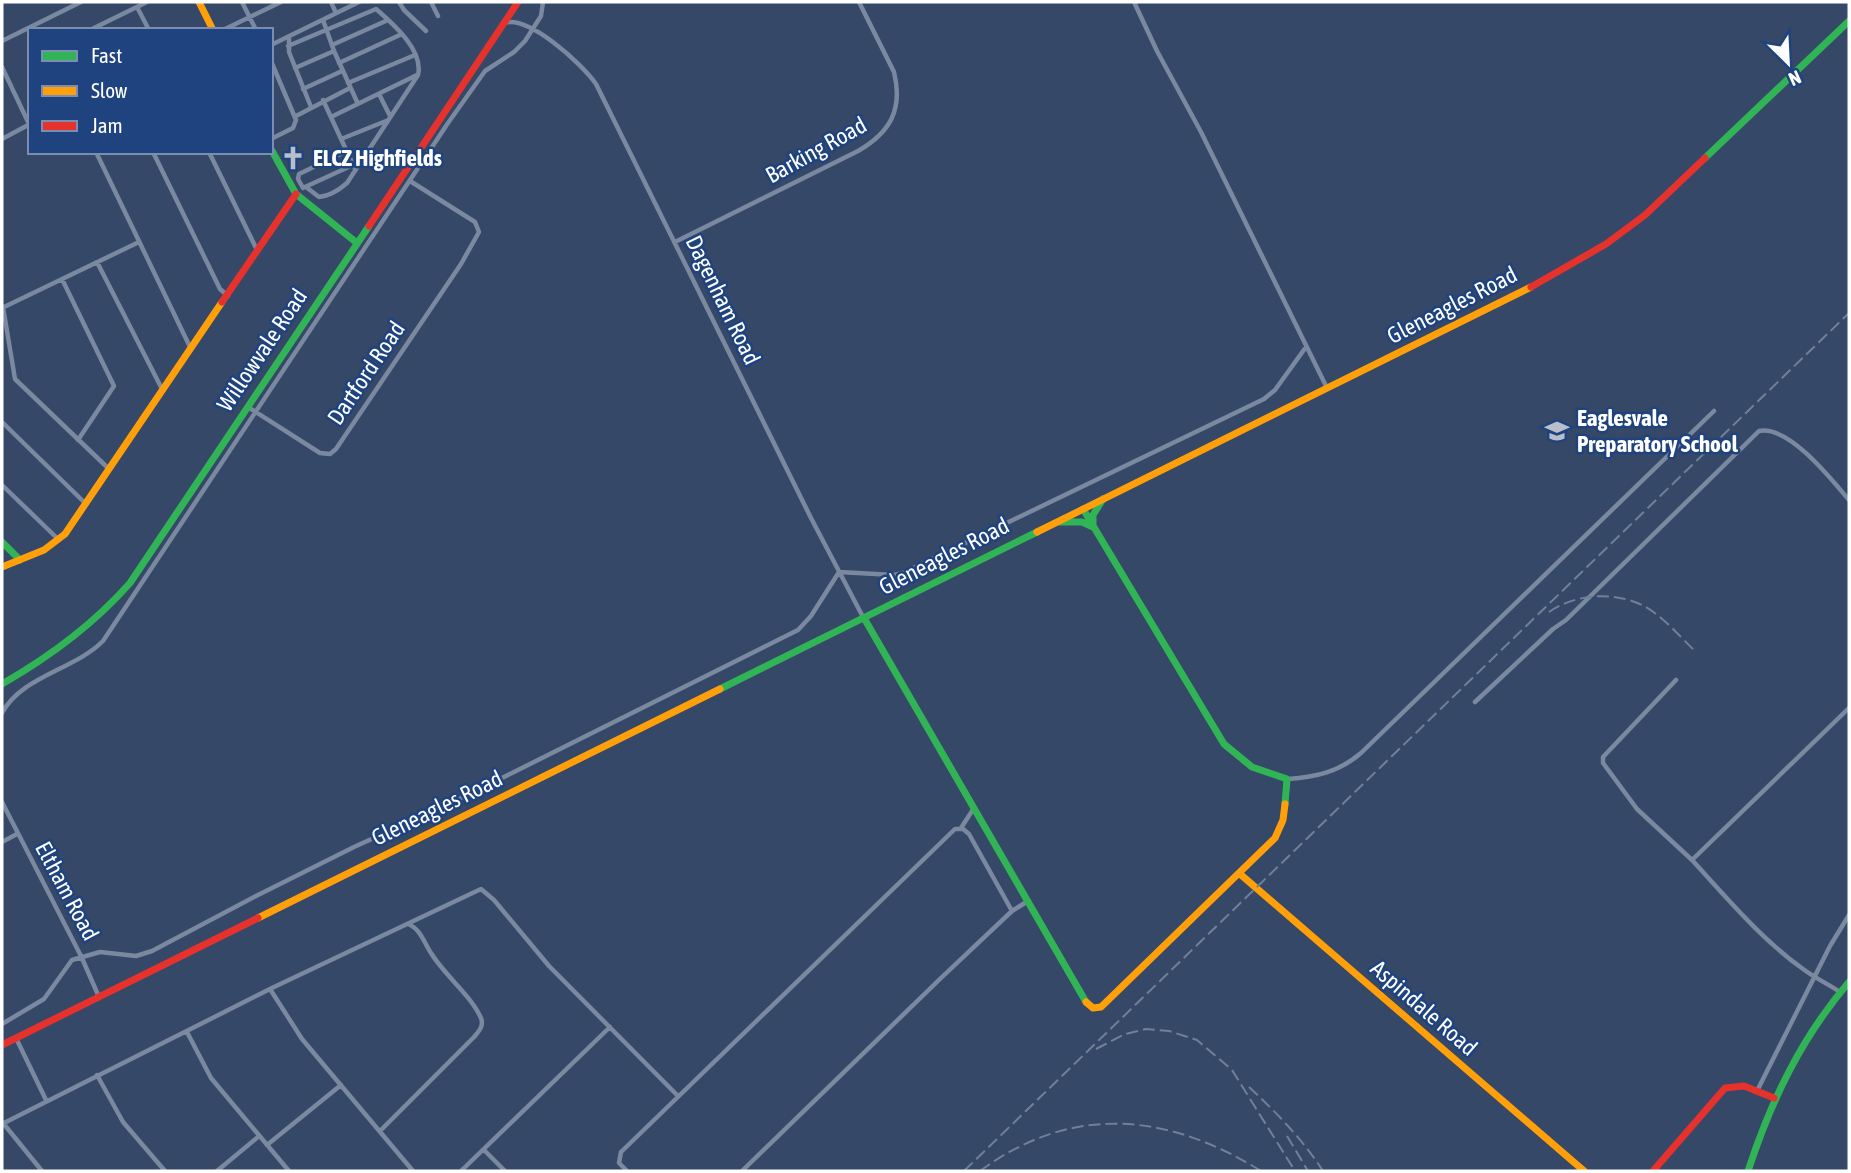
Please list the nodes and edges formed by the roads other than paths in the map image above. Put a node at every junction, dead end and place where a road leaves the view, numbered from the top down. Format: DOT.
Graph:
graph roads {
  1 [pos="81,2"];
  2 [pos="147,2"];
  3 [pos="199,2"];
  4 [pos="242,2"];
  5 [pos="280,2"];
  6 [pos="331,2"];
  7 [pos="359,2"];
  8 [pos="399,2"];
  9 [pos="431,2"];
  10 [pos="543,2"];
  11 [pos="859,2"];
  12 [pos="1134,2"];
  13 [pos="516,4"];
  14 [pos="138,7"];
  15 [pos="336,13"];
  16 [pos="438,16"];
  17 [pos="249,17"];
  18 [pos="323,20"];
  19 [pos="388,20"];
  20 [pos="1849,21"];
  21 [pos="504,23"];
  22 [pos="522,23"];
  23 [pos="34,28"];
  24 [pos="94,28"];
  25 [pos="148,28"];
  26 [pos="212,28"];
  27 [pos="227,28"];
  28 [pos="255,28"];
  29 [pos="326,29"];
  30 [pos="28,30"];
  31 [pos="533,30"];
  32 [pos="426,31"];
  33 [pos="402,34"];
  34 [pos="289,37"];
  35 [pos="2,41"];
  36 [pos="273,44"];
  37 [pos="288,46"];
  38 [pos="333,48"];
  39 [pos="415,55"];
  40 [pos="339,63"];
  41 [pos="273,65"];
  42 [pos="2,67"];
  43 [pos="295,68"];
  44 [pos="342,71"];
  45 [pos="418,75"];
  46 [pos="349,86"];
  47 [pos="303,89"];
  48 [pos="379,94"];
  49 [pos="323,100"];
  50 [pos="358,104"];
  51 [pos="311,107"];
  52 [pos="296,116"];
  53 [pos="331,117"];
  54 [pos="389,118"];
  55 [pos="28,122"];
  56 [pos="28,125"];
  57 [pos="273,138"];
  58 [pos="2,139"];
  59 [pos="341,139"];
  60 [pos="347,151"];
  61 [pos="273,152"];
  62 [pos="97,154"];
  63 [pos="154,154"];
  64 [pos="210,154"];
  65 [pos="354,167"];
  66 [pos="410,181"];
  67 [pos="301,190"];
  68 [pos="139,242"];
  69 [pos="675,242"];
  70 [pos="357,243"];
  71 [pos="257,250"];
  72 [pos="97,262"];
  73 [pos="62,279"];
  74 [pos="228,296"];
  75 [pos="2,308"];
  76 [pos="1306,346"];
  77 [pos="191,349"];
  78 [pos="1327,389"];
  79 [pos="163,391"];
  80 [pos="248,407"];
  81 [pos="256,411"];
  82 [pos="1714,411"];
  83 [pos="2,422"];
  84 [pos="78,440"];
  85 [pos="110,470"];
  86 [pos="2,485"];
  87 [pos="1105,497"];
  88 [pos="1849,500"];
  89 [pos="86,504"];
  90 [pos="1083,509"];
  91 [pos="1057,522"];
  92 [pos="1093,527"];
  93 [pos="59,541"];
  94 [pos="2,542"];
  95 [pos="20,559"];
  96 [pos="2,567"];
  97 [pos="839,572"];
  98 [pos="864,618"];
  99 [pos="1676,680"];
  100 [pos="2,684"];
  101 [pos="1475,702"];
  102 [pos="1849,708"];
  103 [pos="2,713"];
  104 [pos="1287,779"];
  105 [pos="2,802"];
  106 [pos="974,808"];
  107 [pos="961,828"];
  108 [pos="17,834"];
  109 [pos="2,842"];
  110 [pos="1692,860"];
  111 [pos="1240,874"];
  112 [pos="1027,901"];
  113 [pos="1012,911"];
  114 [pos="1849,915"];
  115 [pos="408,925"];
  116 [pos="81,956"];
  117 [pos="1815,976"];
  118 [pos="1849,982"];
  119 [pos="270,989"];
  120 [pos="1840,992"];
  121 [pos="99,997"];
  122 [pos="2,1024"];
  123 [pos="610,1027"];
  124 [pos="187,1032"];
  125 [pos="16,1038"];
  126 [pos="2,1045"];
  127 [pos="96,1075"];
  128 [pos="341,1085"];
  129 [pos="1757,1091"];
  130 [pos="678,1096"];
  131 [pos="1774,1098"];
  132 [pos="46,1100"];
  133 [pos="2,1123"];
  134 [pos="380,1130"];
  135 [pos="258,1137"];
  136 [pos="267,1145"];
  137 [pos="484,1150"];
  138 [pos="43,1171"];
  139 [pos="165,1171"];
  140 [pos="217,1171"];
  141 [pos="289,1171"];
  142 [pos="413,1171"];
  143 [pos="461,1171"];
  144 [pos="505,1171"];
  145 [pos="627,1171"];
  146 [pos="741,1171"];
  147 [pos="1584,1171"];
  148 [pos="1653,1171"];
  149 [pos="1748,1171"];
  1 -- 23 [label="street"];
  2 -- 14 [label="street"];
  3 -- 26 [label="street"];
  4 -- 17 [label="street"];
  5 -- 17 [label="street"];
  6 -- 15 [label="street"];
  7 -- 15 [label="street"];
  8 -- 32 [label="street"];
  9 -- 16 [label="street"];
  10 -- 31 [label="street"];
  11 -- 69 [label="street, Barking Road"];
  12 -- 76 [label="street"];
  13 -- 21 [label="street, Willowvale Road"];
  13 -- 22 [label="street"];
  14 -- 24 [label="street"];
  14 -- 25 [label="street"];
  15 -- 18 [label="street"];
  17 -- 27 [label="street"];
  17 -- 28 [label="street"];
  18 -- 29 [label="street"];
  18 -- 34 [label="street"];
  19 -- 29 [label="street"];
  19 -- 33 [label="street"];
  19 -- 38 [label="street"];
  20 -- 78 [label="street, Gleneagles Road"];
  21 -- 22 [label="street"];
  21 -- 70 [label="street, Willowvale Road"];
  22 -- 31 [label="street, Dagenham Road"];
  29 -- 37 [label="street"];
  29 -- 38 [label="street"];
  30 -- 35 [label="street"];
  31 -- 66 [label="street"];
  31 -- 69 [label="street, Dagenham Road"];
  33 -- 39 [label="street"];
  33 -- 40 [label="street"];
  34 -- 36 [label="street"];
  34 -- 37 [label="street"];
  37 -- 43 [label="street"];
  38 -- 40 [label="street"];
  38 -- 43 [label="street"];
  39 -- 45 [label="street"];
  39 -- 46 [label="street"];
  40 -- 44 [label="street"];
  41 -- 52 [label="street"];
  42 -- 55 [label="street"];
  43 -- 47 [label="street"];
  44 -- 46 [label="street"];
  44 -- 47 [label="street"];
  45 -- 48 [label="street"];
  45 -- 54 [label="street"];
  46 -- 49 [label="street"];
  46 -- 50 [label="street"];
  47 -- 51 [label="street"];
  48 -- 50 [label="street"];
  48 -- 54 [label="street"];
  49 -- 51 [label="street"];
  49 -- 53 [label="street"];
  50 -- 53 [label="street"];
  51 -- 52 [label="street"];
  52 -- 57 [label="street"];
  53 -- 59 [label="street"];
  54 -- 59 [label="street"];
  54 -- 65 [label="street"];
  56 -- 58 [label="street"];
  59 -- 60 [label="street"];
  60 -- 65 [label="street"];
  60 -- 67 [label="street"];
  61 -- 67 [label="street"];
  62 -- 68 [label="street"];
  63 -- 74 [label="street"];
  64 -- 71 [label="street"];
  65 -- 67 [label="street"];
  65 -- 67 [label="street"];
  66 -- 81 [label="street"];
  66 -- 81 [label="street, Dartford Road"];
  67 -- 70 [label="street"];
  67 -- 71 [label="street"];
  68 -- 72 [label="street"];
  68 -- 77 [label="street"];
  69 -- 97 [label="street, Dagenham Road"];
  70 -- 80 [label="street, Willowvale Road"];
  71 -- 74 [label="street"];
  72 -- 73 [label="street"];
  72 -- 79 [label="street"];
  73 -- 75 [label="street"];
  73 -- 84 [label="street"];
  74 -- 77 [label="street"];
  75 -- 84 [label="street"];
  76 -- 78 [label="street"];
  76 -- 97 [label="street"];
  77 -- 79 [label="street"];
  78 -- 87 [label="street, Gleneagles Road"];
  79 -- 85 [label="street"];
  80 -- 81 [label="street, Dartford Road"];
  80 -- 100 [label="street, Willowvale Road"];
  81 -- 103 [label="street"];
  82 -- 104 [label="street"];
  83 -- 89 [label="street"];
  84 -- 85 [label="street"];
  85 -- 89 [label="street"];
  86 -- 93 [label="street"];
  87 -- 90 [label="street, Gleneagles Road"];
  87 -- 92 [label="street"];
  88 -- 101 [label="street"];
  89 -- 93 [label="street"];
  90 -- 91 [label="street, Gleneagles Road"];
  90 -- 92 [label="street"];
  91 -- 92 [label="street"];
  91 -- 98 [label="street, Gleneagles Road"];
  92 -- 104 [label="street"];
  93 -- 95 [label="street"];
  94 -- 95 [label="street"];
  95 -- 96 [label="street"];
  97 -- 98 [label="street, Dagenham Road"];
  97 -- 116 [label="street"];
  98 -- 106 [label="street"];
  98 -- 121 [label="street, Gleneagles Road"];
  99 -- 110 [label="street"];
  102 -- 110 [label="street"];
  104 -- 111 [label="street"];
  105 -- 108 [label="street, Eltham Road"];
  106 -- 107 [label="street"];
  106 -- 112 [label="street"];
  107 -- 113 [label="street"];
  107 -- 130 [label="street"];
  108 -- 109 [label="street"];
  108 -- 116 [label="street, Eltham Road"];
  110 -- 117 [label="street"];
  111 -- 112 [label="street"];
  111 -- 147 [label="street, Aspindale Road"];
  112 -- 113 [label="street"];
  113 -- 146 [label="street"];
  114 -- 117 [label="street"];
  115 -- 119 [label="street"];
  115 -- 123 [label="street"];
  115 -- 134 [label="street"];
  116 -- 121 [label="street, Eltham Road"];
  116 -- 122 [label="street"];
  117 -- 120 [label="street"];
  117 -- 129 [label="street"];
  118 -- 120 [label="street"];
  119 -- 124 [label="street"];
  119 -- 128 [label="street"];
  120 -- 131 [label="street"];
  121 -- 125 [label="street, Gleneagles Road"];
  123 -- 130 [label="street"];
  123 -- 137 [label="street"];
  124 -- 127 [label="street"];
  124 -- 135 [label="street"];
  125 -- 126 [label="street, Gleneagles Road"];
  125 -- 132 [label="street"];
  127 -- 132 [label="street"];
  127 -- 139 [label="street"];
  128 -- 134 [label="street"];
  128 -- 136 [label="street"];
  129 -- 131 [label="street"];
  129 -- 148 [label="street"];
  130 -- 145 [label="street"];
  131 -- 149 [label="street"];
  132 -- 133 [label="street"];
  133 -- 138 [label="street"];
  134 -- 142 [label="street"];
  135 -- 136 [label="street"];
  135 -- 140 [label="street"];
  136 -- 141 [label="street"];
  137 -- 143 [label="street"];
  137 -- 144 [label="street"];
}
